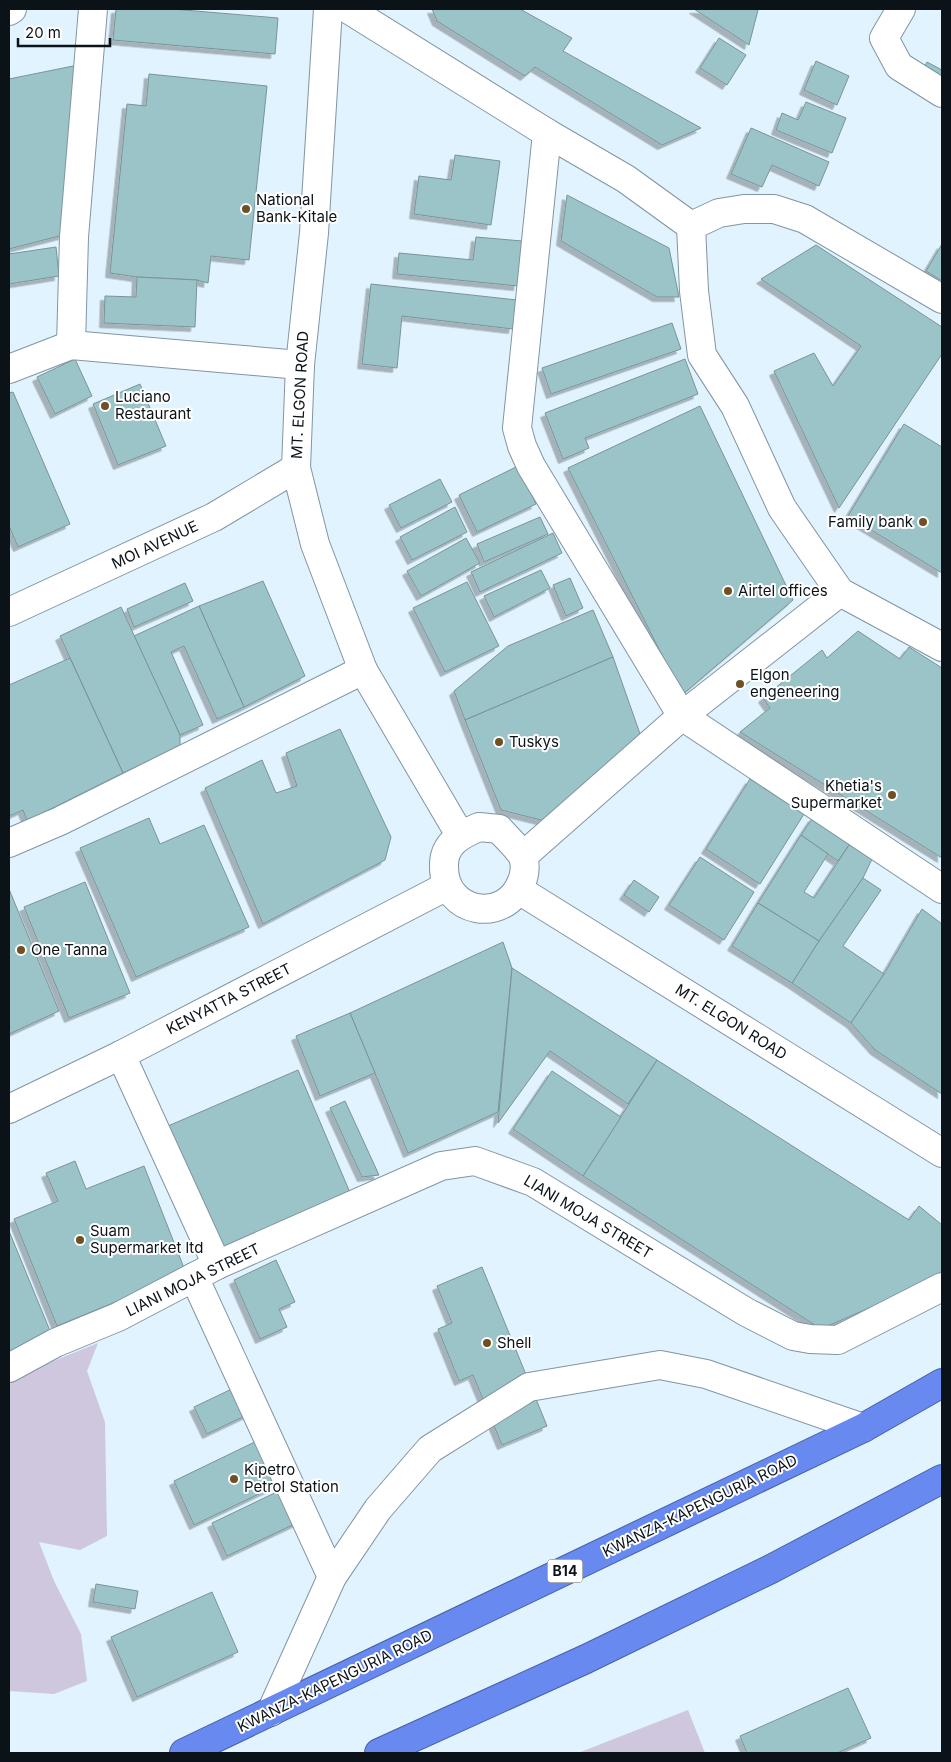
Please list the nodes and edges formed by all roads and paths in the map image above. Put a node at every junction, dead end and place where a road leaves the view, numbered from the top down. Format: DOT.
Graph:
graph roads {
  1 [pos="12,9"];
  2 [pos="93,9"];
  3 [pos="328,9"];
  4 [pos="348,9"];
  5 [pos="901,9"];
  6 [pos="9,11"];
  7 [pos="942,92"];
  8 [pos="547,133"];
  9 [pos="691,226"];
  10 [pos="942,299"];
  11 [pos="71,345"];
  12 [pos="300,365"];
  13 [pos="9,369"];
  14 [pos="296,468"];
  15 [pos="840,592"];
  16 [pos="9,612"];
  17 [pos="942,647"];
  18 [pos="363,670"];
  19 [pos="682,716"];
  20 [pos="460,835"];
  21 [pos="9,843"];
  22 [pos="523,856"];
  23 [pos="447,886"];
  24 [pos="519,890"];
  25 [pos="942,890"];
  26 [pos="121,1055"];
  27 [pos="9,1109"];
  28 [pos="942,1153"];
  29 [pos="205,1271"];
  30 [pos="942,1287"];
  31 [pos="9,1368"];
  32 [pos="942,1383"];
  33 [pos="863,1428"];
  34 [pos="942,1478"];
  35 [pos="332,1577"];
  36 [pos="272,1712"];
  37 [pos="184,1753"];
  38 [pos="379,1753"];
  1 -- 6 [label="street"];
  2 -- 11 [label="street"];
  3 -- 12 [label="street, MT. ELGON ROAD"];
  4 -- 8 [label="street"];
  5 -- 7 [label="street"];
  8 -- 9 [label="street"];
  8 -- 19 [label="street"];
  9 -- 10 [label="street"];
  9 -- 15 [label="street"];
  11 -- 12 [label="street"];
  11 -- 13 [label="street"];
  12 -- 14 [label="street, MT. ELGON ROAD"];
  14 -- 16 [label="street, MOI AVENUE"];
  14 -- 18 [label="street, MT. ELGON ROAD"];
  15 -- 17 [label="street"];
  15 -- 19 [label="street"];
  18 -- 20 [label="street, MT. ELGON ROAD"];
  18 -- 21 [label="street"];
  19 -- 22 [label="street"];
  19 -- 25 [label="street"];
  20 -- 22 [label="street"];
  20 -- 23 [label="street"];
  22 -- 24 [label="street"];
  23 -- 24 [label="street"];
  23 -- 26 [label="street, KENYATTA STREET"];
  24 -- 28 [label="street, MT. ELGON ROAD"];
  26 -- 27 [label="street, KENYATTA STREET"];
  26 -- 29 [label="street"];
  29 -- 30 [label="street, LIANI MOJA STREET"];
  29 -- 31 [label="street, LIANI MOJA STREET"];
  29 -- 35 [label="street"];
  32 -- 33 [label="highway, KWANZA-KAPENGURIA ROAD / B14"];
  33 -- 35 [label="street"];
  33 -- 36 [label="highway, KWANZA-KAPENGURIA ROAD / B14"];
  34 -- 38 [label="highway"];
  35 -- 36 [label="street"];
  36 -- 37 [label="highway, KWANZA-KAPENGURIA ROAD / B14"];
}
